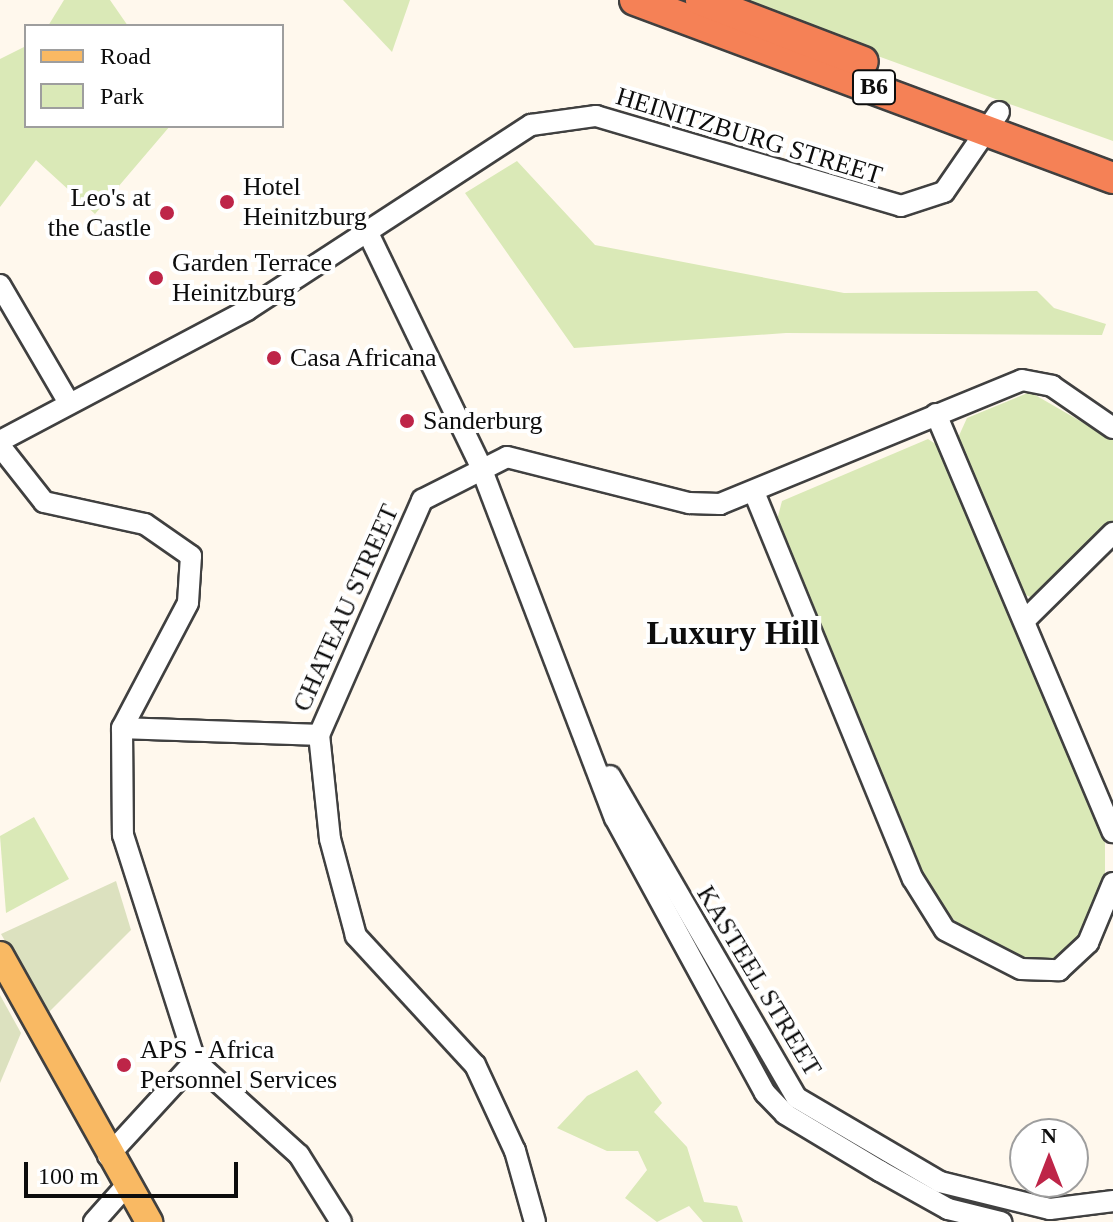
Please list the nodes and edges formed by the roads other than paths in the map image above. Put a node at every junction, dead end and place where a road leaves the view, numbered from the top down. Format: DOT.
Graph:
graph roads {
  1 [pos="635,0"];
  2 [pos="701,0"];
  3 [pos="994,120"];
  4 [pos="1113,155"];
  5 [pos="1113,178"];
  6 [pos="369,235"];
  7 [pos="2,286"];
  8 [pos="69,403"];
  9 [pos="936,414"];
  10 [pos="1113,428"];
  11 [pos="0,443"];
  12 [pos="480,465"];
  13 [pos="754,492"];
  14 [pos="1113,533"];
  15 [pos="1025,620"];
  16 [pos="122,728"];
  17 [pos="319,735"];
  18 [pos="594,748"];
  19 [pos="1113,832"];
  20 [pos="1113,883"];
  21 [pos="0,955"];
  22 [pos="195,1061"];
  23 [pos="108,1156"];
  24 [pos="126,1186"];
  25 [pos="1113,1201"];
  26 [pos="1051,1218"];
  27 [pos="94,1222"];
  28 [pos="149,1222"];
  29 [pos="341,1222"];
  30 [pos="535,1222"];
  31 [pos="1001,1222"];
  1 -- 3 [label="highway, B6"];
  2 -- 3 [label="highway, B6"];
  3 -- 4 [label="highway, B6"];
  3 -- 5 [label="highway, B6"];
  3 -- 6 [label="street, HEINITZBURG STREET"];
  6 -- 8 [label="street, HEINITZBURG STREET"];
  6 -- 12 [label="street, KASTEEL STREET"];
  7 -- 8 [label="street"];
  8 -- 11 [label="street, HEINITZBURG STREET"];
  9 -- 10 [label="street"];
  9 -- 13 [label="street"];
  9 -- 15 [label="street"];
  11 -- 16 [label="street"];
  12 -- 13 [label="street"];
  12 -- 17 [label="street, CHATEAU STREET"];
  12 -- 18 [label="street, KASTEEL STREET"];
  13 -- 20 [label="street"];
  14 -- 15 [label="street"];
  15 -- 19 [label="street"];
  16 -- 17 [label="street"];
  16 -- 22 [label="street"];
  17 -- 30 [label="street, CHATEAU STREET"];
  18 -- 26 [label="street, KASTEEL STREET"];
  18 -- 31 [label="street, KASTEEL STREET"];
  21 -- 23 [label="main road"];
  22 -- 23 [label="street"];
  22 -- 29 [label="street"];
  23 -- 24 [label="main road"];
  24 -- 27 [label="street"];
  24 -- 28 [label="main road"];
  25 -- 26 [label="street, KASTEEL STREET"];
}
